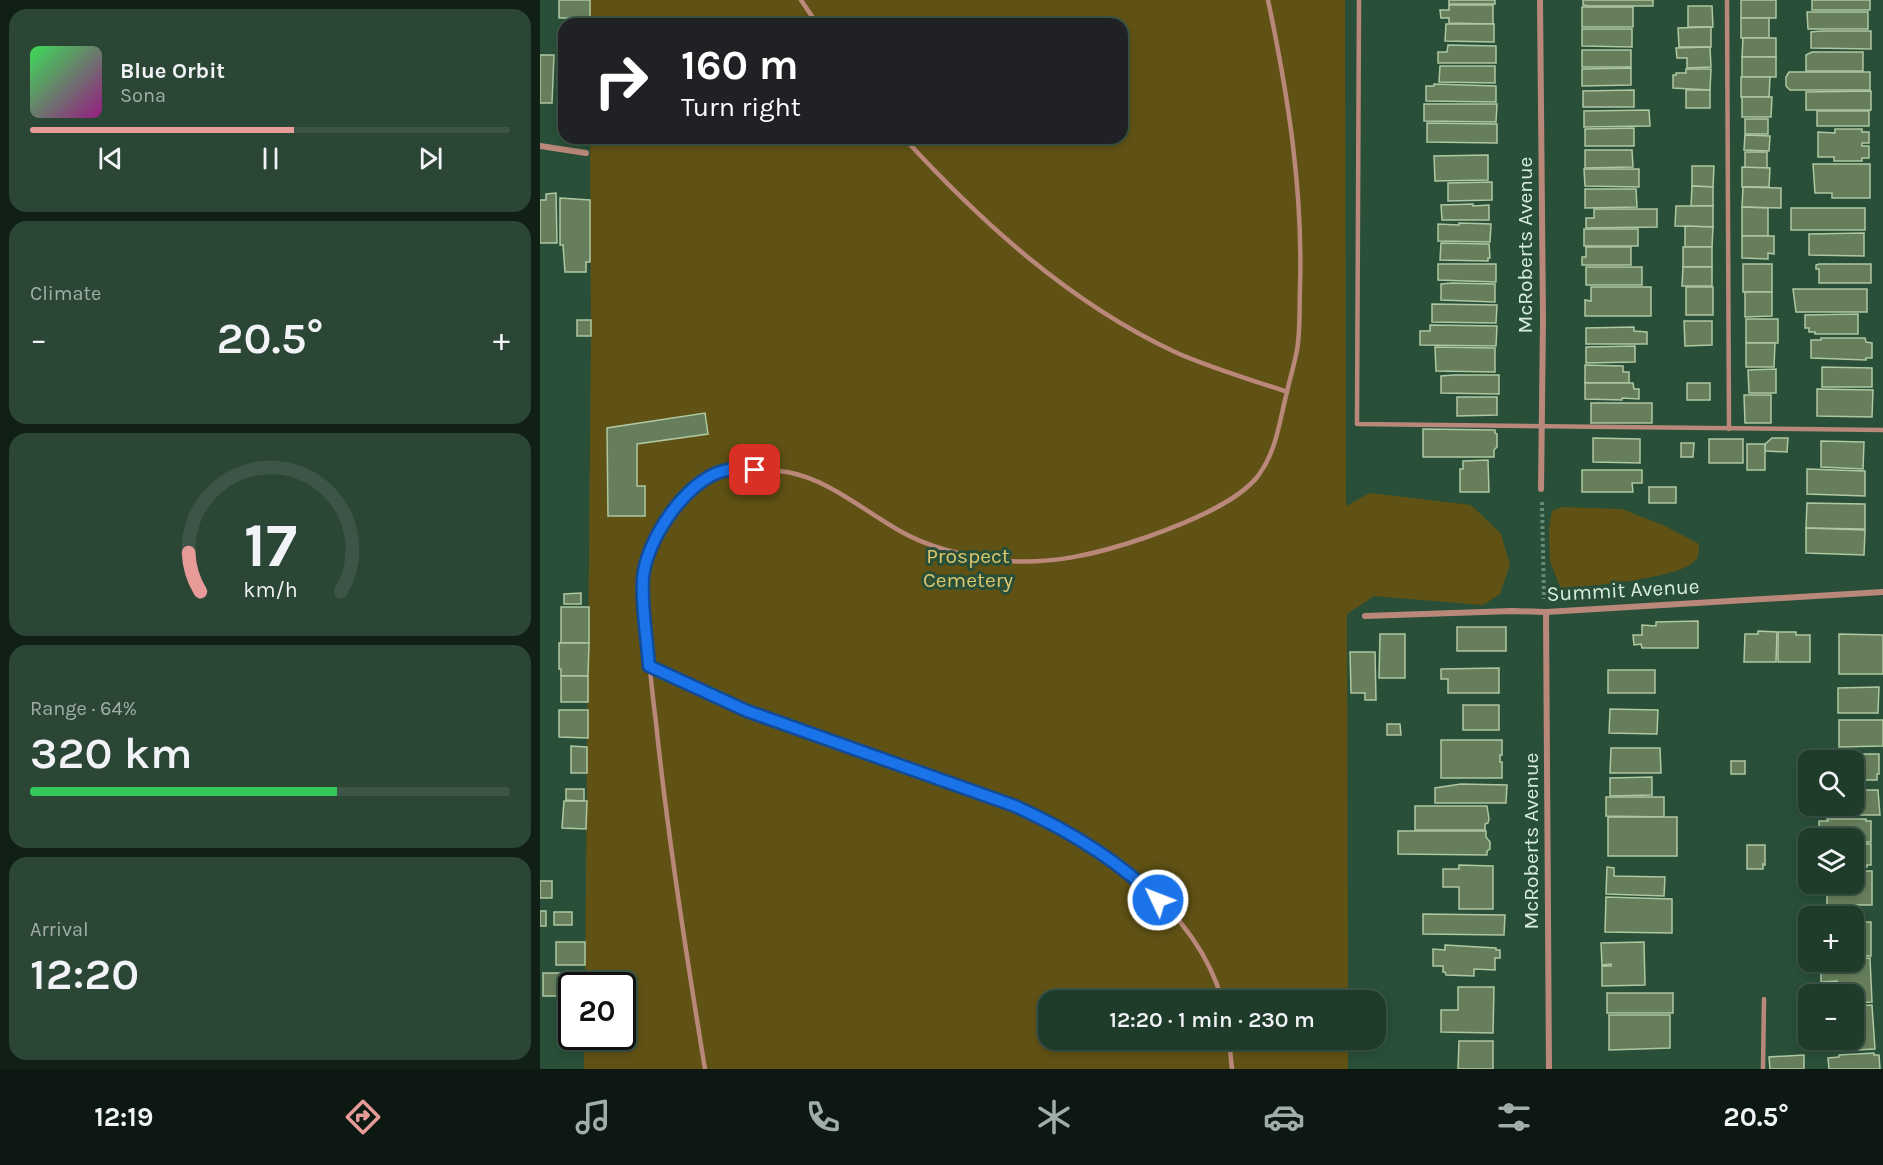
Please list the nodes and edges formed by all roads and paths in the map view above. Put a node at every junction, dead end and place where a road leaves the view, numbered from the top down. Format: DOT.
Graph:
graph roads {
  1 [pos="801,0"];
  2 [pos="1268,0"];
  3 [pos="1359,0"];
  4 [pos="1540,0"];
  5 [pos="1727,0"];
  6 [pos="813,18"];
  7 [pos="910,144"];
  8 [pos="540,146"];
  9 [pos="586,153"];
  10 [pos="1287,392"];
  11 [pos="1542,427"];
  12 [pos="1729,429"];
  13 [pos="1883,430"];
  14 [pos="1541,489"];
  15 [pos="1542,508"];
  16 [pos="1883,592"];
  17 [pos="1543,597"];
  18 [pos="1546,612"];
  19 [pos="1365,616"];
  20 [pos="649,666"];
  21 [pos="1219,990"];
  22 [pos="1764,999"];
  23 [pos="1230,1050"];
  24 [pos="705,1069"];
  25 [pos="1232,1069"];
  26 [pos="1549,1069"];
  27 [pos="1763,1069"];
  1 -- 6 [label="lane"];
  2 -- 10 [label="lane"];
  3 -- 11 [label="lane"];
  4 -- 11 [label="street, McRoberts Avenue"];
  5 -- 12 [label="lane"];
  7 -- 10 [label="lane"];
  8 -- 9 [label="street"];
  10 -- 20 [label="lane"];
  11 -- 12 [label="lane"];
  11 -- 14 [label="street, McRoberts Avenue"];
  12 -- 13 [label="lane"];
  15 -- 17 [label="path"];
  16 -- 18 [label="street, Summit Avenue"];
  18 -- 19 [label="street, Summit Avenue"];
  18 -- 26 [label="street, McRoberts Avenue"];
  20 -- 21 [label="lane"];
  20 -- 24 [label="lane"];
  22 -- 27 [label="lane"];
  23 -- 25 [label="lane"];
}
